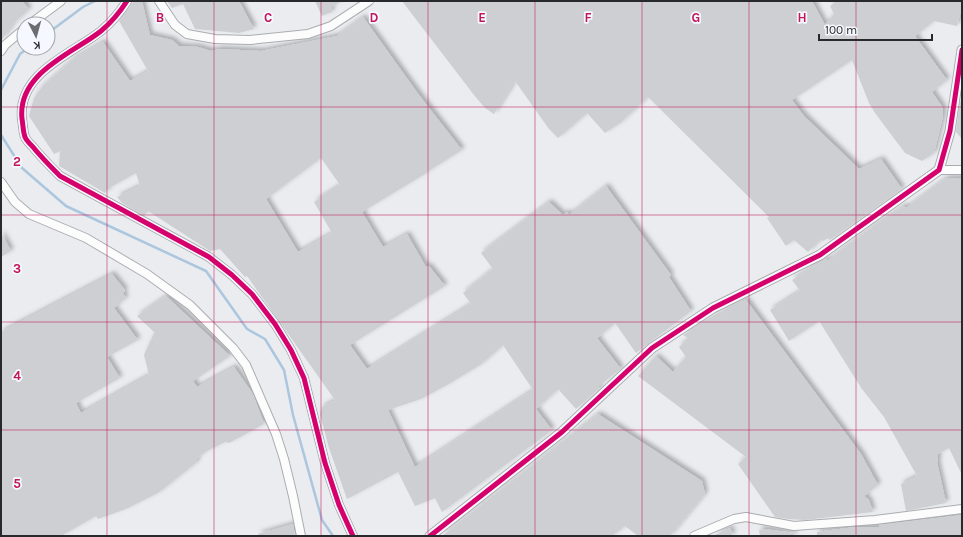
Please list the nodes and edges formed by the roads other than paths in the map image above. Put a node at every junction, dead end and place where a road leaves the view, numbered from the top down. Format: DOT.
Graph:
graph roads {
  1 [pos="61,1"];
  2 [pos="127,1"];
  3 [pos="159,1"];
  4 [pos="369,1"];
  5 [pos="41,16"];
  6 [pos="16,36"];
  7 [pos="962,50"];
  8 [pos="1,51"];
  9 [pos="939,170"];
  10 [pos="962,170"];
  11 [pos="1,182"];
  12 [pos="962,509"];
  13 [pos="301,536"];
  14 [pos="353,536"];
  15 [pos="430,536"];
  16 [pos="694,536"];
  1 -- 5 [label="street"];
  2 -- 14 [label="street"];
  3 -- 4 [label="street"];
  6 -- 8 [label="street"];
  7 -- 9 [label="street"];
  9 -- 10 [label="street"];
  9 -- 15 [label="street"];
  11 -- 13 [label="street"];
  12 -- 16 [label="street"];
}
